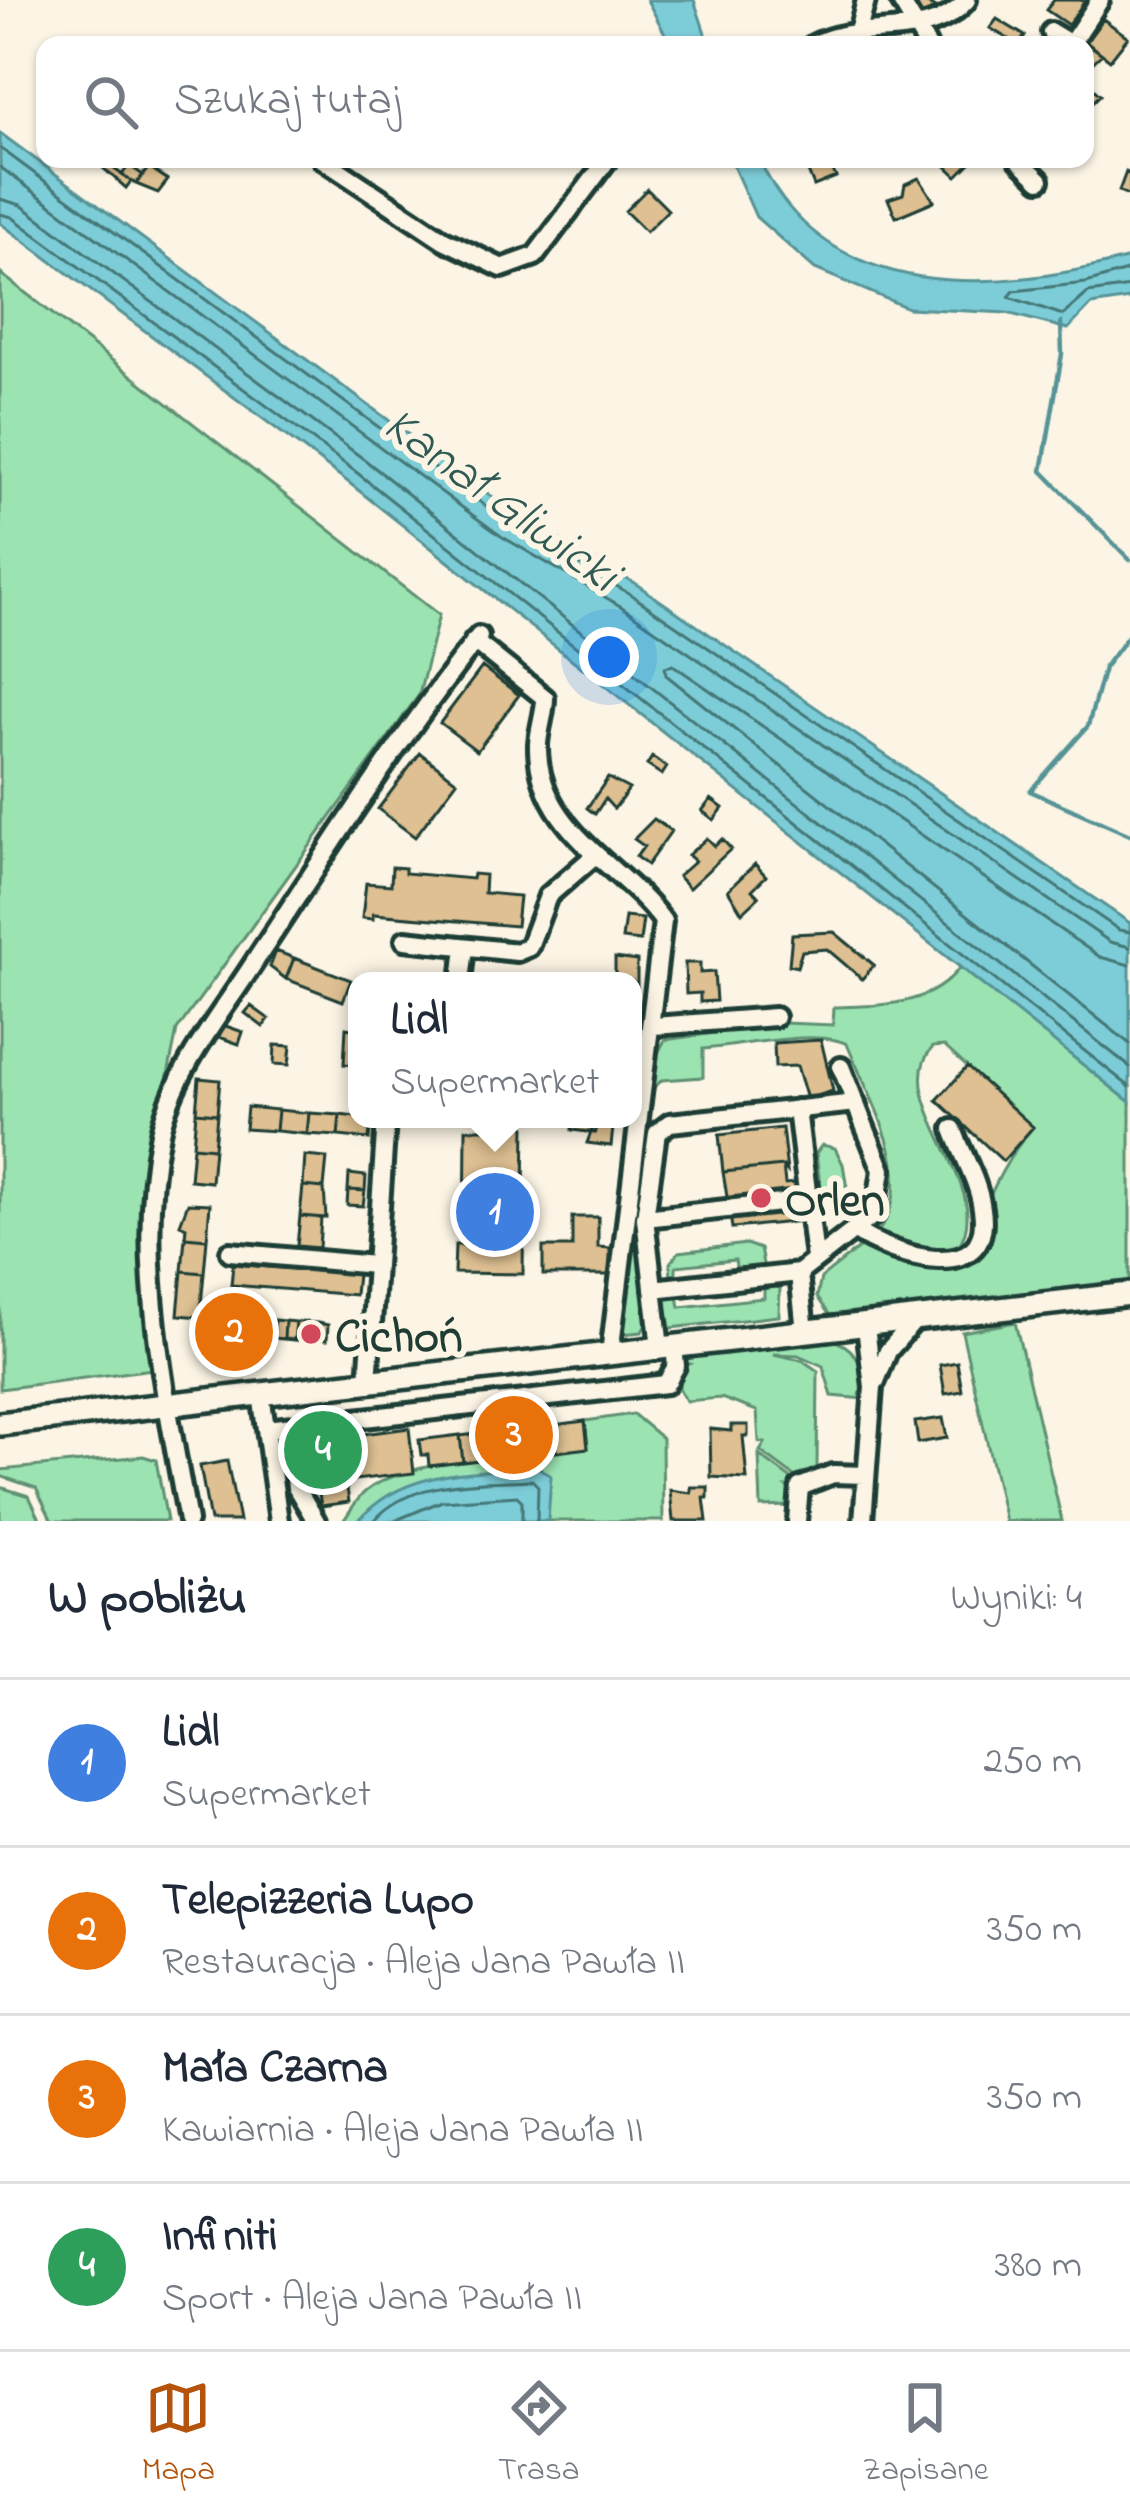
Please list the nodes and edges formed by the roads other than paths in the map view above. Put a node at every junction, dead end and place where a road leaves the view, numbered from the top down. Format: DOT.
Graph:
graph roads {
  1 [pos="866,0"];
  2 [pos="900,0"];
  3 [pos="967,0"];
  4 [pos="1100,0"];
  5 [pos="859,28"];
  6 [pos="1051,32"];
  7 [pos="837,36"];
  8 [pos="924,36"];
  9 [pos="1058,36"];
  10 [pos="1076,36"];
  11 [pos="336,168"];
  12 [pos="601,168"];
  13 [pos="1027,168"];
  14 [pos="1040,180"];
  15 [pos="594,856"];
  16 [pos="405,940"];
  17 [pos="464,947"];
  18 [pos="462,972"];
  19 [pos="775,1017"];
  20 [pos="654,1026"];
  21 [pos="841,1067"];
  22 [pos="856,1103"];
  23 [pos="797,1109"];
  24 [pos="642,1115"];
  25 [pos="385,1128"];
  26 [pos="640,1128"];
  27 [pos="952,1129"];
  28 [pos="808,1200"];
  29 [pos="645,1218"];
  30 [pos="854,1230"];
  31 [pos="230,1252"];
  32 [pos="815,1258"];
  33 [pos="374,1264"];
  34 [pos="799,1273"];
  35 [pos="653,1289"];
  36 [pos="1130,1294"];
  37 [pos="915,1320"];
  38 [pos="866,1326"];
  39 [pos="805,1332"];
  40 [pos="667,1348"];
  41 [pos="610,1354"];
  42 [pos="368,1382"];
  43 [pos="873,1387"];
  44 [pos="260,1394"];
  45 [pos="167,1404"];
  46 [pos="0,1424"];
  47 [pos="289,1426"];
  48 [pos="266,1429"];
  49 [pos="866,1475"];
  50 [pos="188,1521"];
  51 [pos="279,1521"];
  52 [pos="316,1521"];
  53 [pos="797,1521"];
  54 [pos="862,1521"];
  1 -- 5 [label="street"];
  2 -- 8 [label="street"];
  3 -- 8 [label="street"];
  4 -- 10 [label="street"];
  5 -- 7 [label="street"];
  5 -- 8 [label="street"];
  6 -- 9 [label="street"];
  11 -- 12 [label="street"];
  13 -- 14 [label="street"];
  15 -- 17 [label="street"];
  15 -- 20 [label="street"];
  15 -- 45 [label="street"];
  16 -- 17 [label="street"];
  17 -- 18 [label="street"];
  19 -- 20 [label="street"];
  20 -- 24 [label="street"];
  21 -- 22 [label="street"];
  22 -- 23 [label="street"];
  22 -- 30 [label="street"];
  23 -- 28 [label="street"];
  23 -- 29 [label="street"];
  25 -- 33 [label="street"];
  26 -- 41 [label="street"];
  27 -- 30 [label="street"];
  28 -- 29 [label="street"];
  28 -- 32 [label="street"];
  29 -- 35 [label="street"];
  30 -- 32 [label="street"];
  31 -- 33 [label="street"];
  32 -- 34 [label="street"];
  33 -- 42 [label="street"];
  34 -- 35 [label="street"];
  34 -- 39 [label="street"];
  35 -- 40 [label="street"];
  36 -- 37 [label="main road"];
  37 -- 38 [label="main road"];
  37 -- 43 [label="street"];
  38 -- 39 [label="main road"];
  38 -- 43 [label="street"];
  39 -- 40 [label="main road"];
  40 -- 41 [label="main road"];
  40 -- 47 [label="street"];
  41 -- 42 [label="main road"];
  42 -- 44 [label="main road"];
  43 -- 49 [label="street"];
  44 -- 45 [label="main road"];
  44 -- 48 [label="street"];
  45 -- 46 [label="main road"];
  45 -- 50 [label="street"];
  47 -- 48 [label="street"];
  47 -- 52 [label="street"];
  48 -- 51 [label="street"];
  49 -- 53 [label="street"];
  49 -- 54 [label="street"];
}
